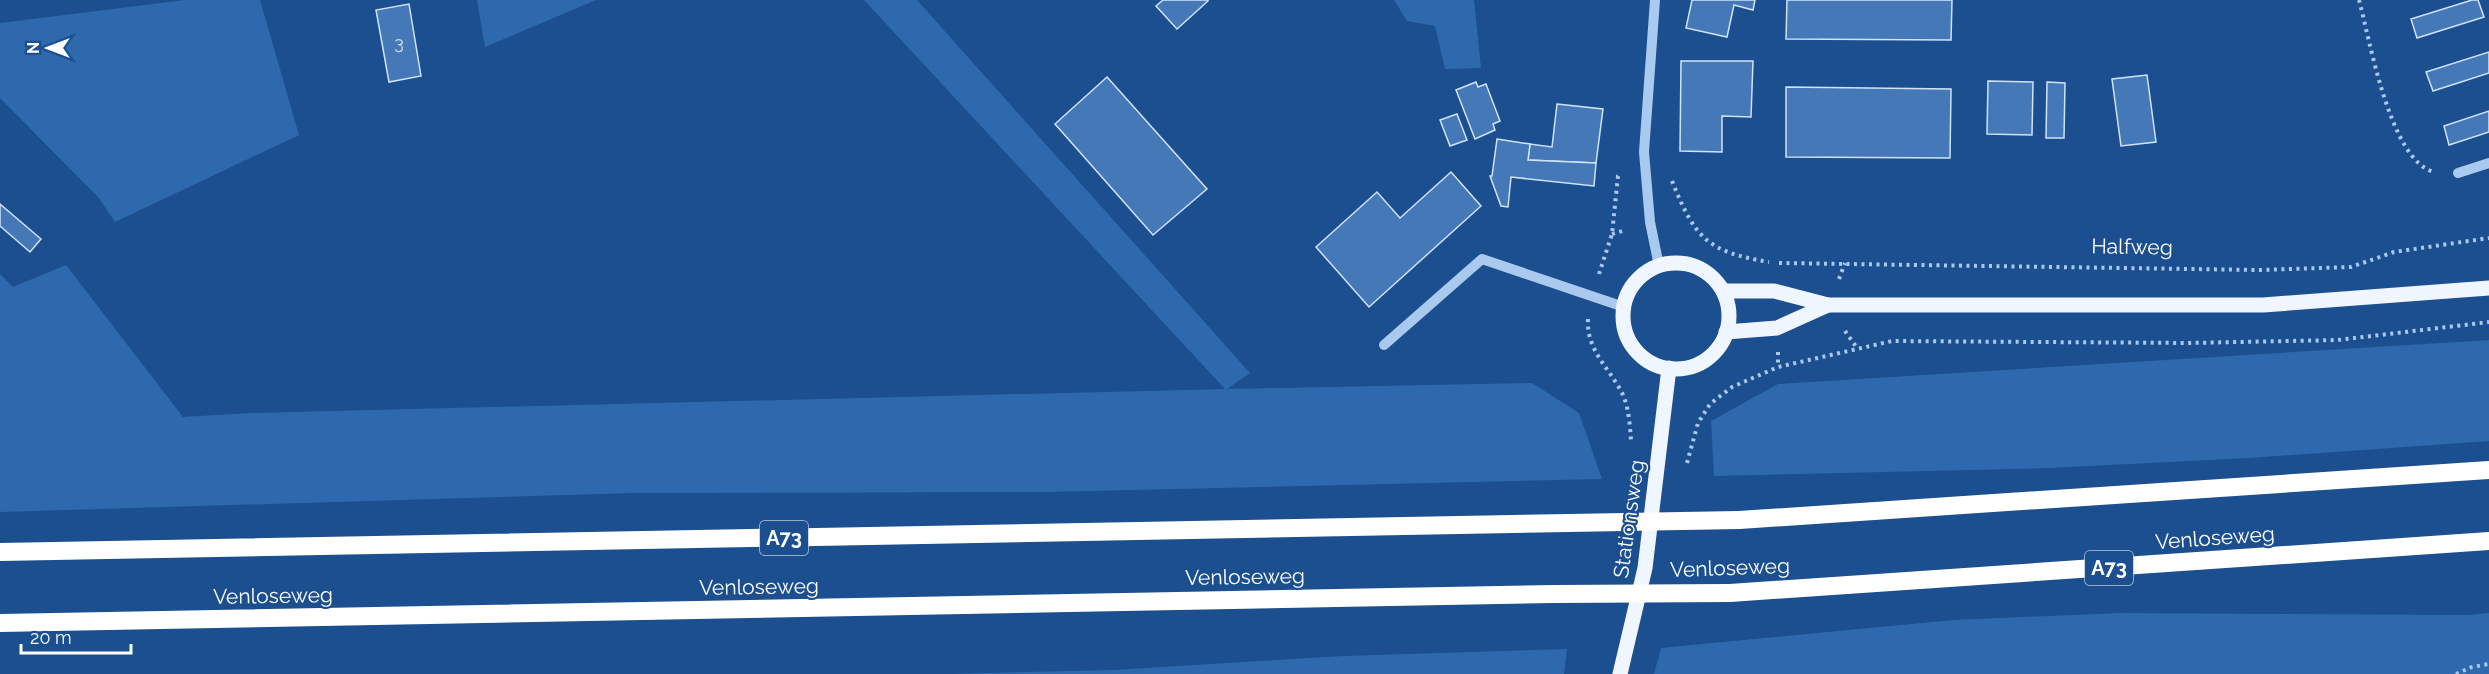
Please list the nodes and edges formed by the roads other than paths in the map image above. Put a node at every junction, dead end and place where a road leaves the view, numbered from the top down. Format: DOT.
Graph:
graph roads {
  1 [pos="1654,0"];
  2 [pos="2489,164"];
  3 [pos="2458,173"];
  4 [pos="1659,266"];
  5 [pos="2489,288"];
  6 [pos="1722,291"];
  7 [pos="1828,305"];
  8 [pos="1624,307"];
  9 [pos="1726,332"];
  10 [pos="1384,345"];
  11 [pos="1669,368"];
  12 [pos="2489,470"];
  13 [pos="2489,541"];
  14 [pos="0,552"];
  15 [pos="0,623"];
  16 [pos="1620,674"];
  1 -- 4 [label="street"];
  2 -- 3 [label="street"];
  4 -- 6 [label="main road"];
  4 -- 8 [label="main road"];
  5 -- 7 [label="main road"];
  6 -- 7 [label="main road"];
  6 -- 9 [label="main road"];
  7 -- 9 [label="main road"];
  8 -- 10 [label="street"];
  8 -- 11 [label="main road"];
  9 -- 11 [label="main road"];
  11 -- 16 [label="main road, Stationsweg"];
  12 -- 14 [label="highway, A73, bridge"];
  13 -- 15 [label="highway, Venloseweg / A73, bridge"];
}
